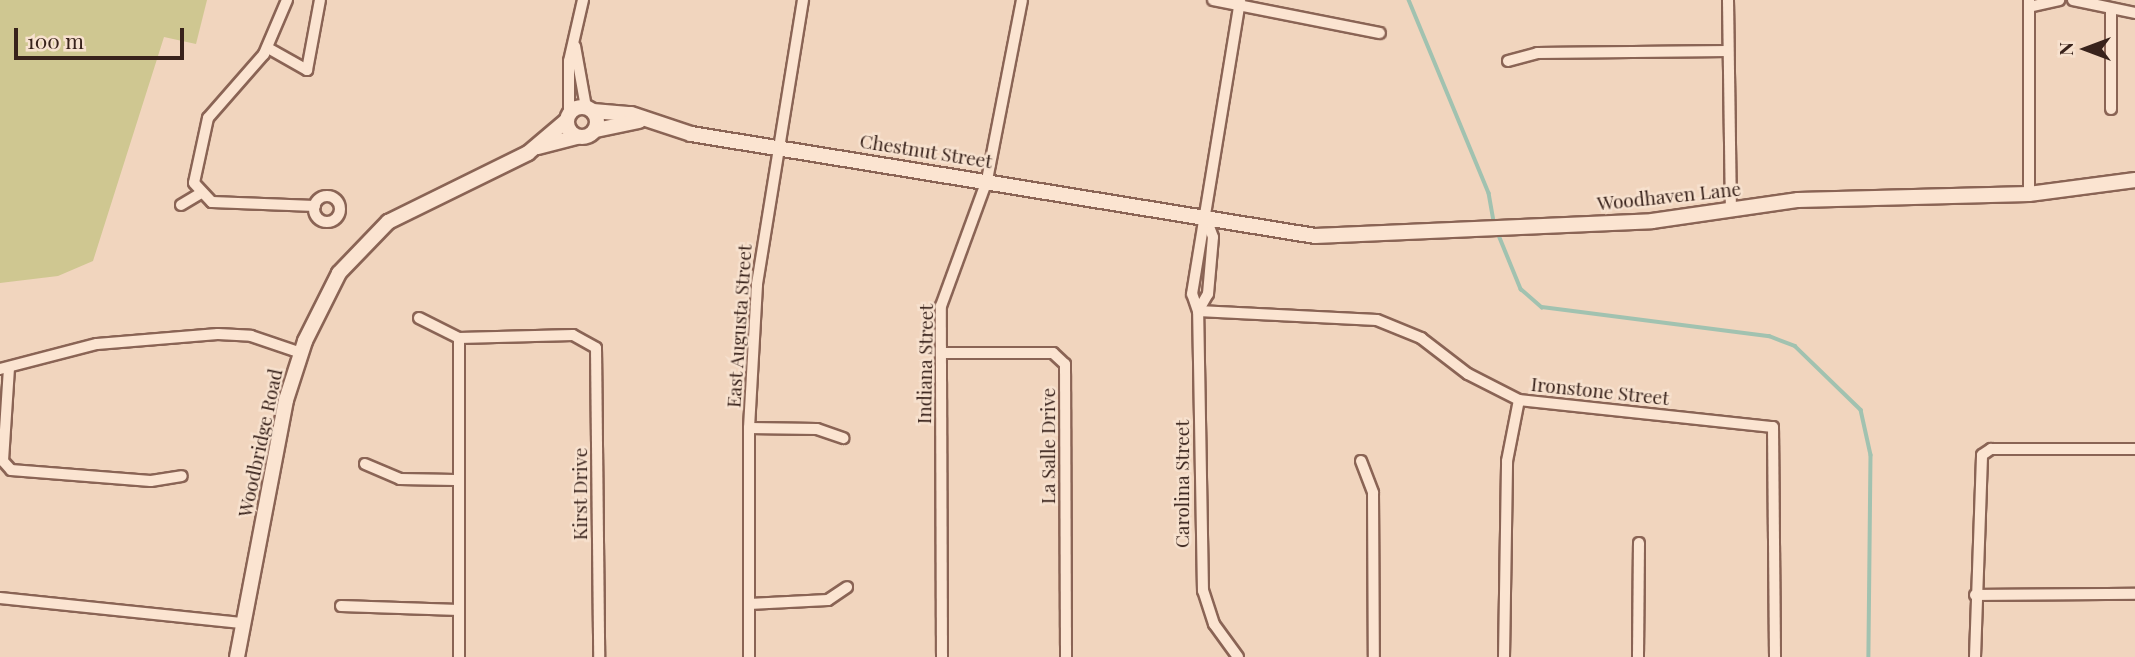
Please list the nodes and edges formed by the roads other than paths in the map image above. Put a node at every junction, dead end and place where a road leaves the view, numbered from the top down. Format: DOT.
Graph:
graph roads {
  1 [pos="287,0"];
  2 [pos="320,0"];
  3 [pos="583,0"];
  4 [pos="803,0"];
  5 [pos="1022,0"];
  6 [pos="1213,0"];
  7 [pos="1728,0"];
  8 [pos="2059,0"];
  9 [pos="2073,0"];
  10 [pos="1240,2"];
  11 [pos="2029,3"];
  12 [pos="2111,12"];
  13 [pos="2135,13"];
  14 [pos="1380,33"];
  15 [pos="575,46"];
  16 [pos="268,48"];
  17 [pos="1728,51"];
  18 [pos="1508,61"];
  19 [pos="589,109"];
  20 [pos="2111,109"];
  21 [pos="568,117"];
  22 [pos="639,121"];
  23 [pos="596,130"];
  24 [pos="577,137"];
  25 [pos="537,148"];
  26 [pos="778,148"];
  27 [pos="987,180"];
  28 [pos="2135,180"];
  29 [pos="199,194"];
  30 [pos="2029,194"];
  31 [pos="181,205"];
  32 [pos="314,206"];
  33 [pos="1731,209"];
  34 [pos="1207,220"];
  35 [pos="1198,311"];
  36 [pos="419,318"];
  37 [pos="459,338"];
  38 [pos="301,353"];
  39 [pos="941,353"];
  40 [pos="5,369"];
  41 [pos="1518,400"];
  42 [pos="749,428"];
  43 [pos="843,438"];
  44 [pos="2135,449"];
  45 [pos="1361,461"];
  46 [pos="365,464"];
  47 [pos="182,476"];
  48 [pos="455,480"];
  49 [pos="1639,543"];
  50 [pos="847,587"];
  51 [pos="2135,594"];
  52 [pos="1975,595"];
  53 [pos="0,598"];
  54 [pos="749,604"];
  55 [pos="341,606"];
  56 [pos="459,610"];
  57 [pos="244,623"];
  58 [pos="1234,653"];
  59 [pos="237,657"];
  60 [pos="459,657"];
  61 [pos="599,657"];
  62 [pos="749,657"];
  63 [pos="942,657"];
  64 [pos="1066,657"];
  65 [pos="1374,657"];
  66 [pos="1504,657"];
  67 [pos="1638,657"];
  68 [pos="1774,657"];
  69 [pos="1975,657"];
  1 -- 16 [label="street"];
  2 -- 16 [label="street"];
  3 -- 15 [label="street"];
  4 -- 26 [label="street, East Augusta Street"];
  5 -- 27 [label="street, Indiana Street"];
  6 -- 10 [label="street"];
  7 -- 17 [label="street"];
  8 -- 11 [label="street"];
  9 -- 12 [label="street"];
  10 -- 14 [label="street"];
  10 -- 34 [label="street, Carolina Street"];
  11 -- 30 [label="street"];
  12 -- 13 [label="street"];
  12 -- 20 [label="street"];
  15 -- 19 [label="street"];
  15 -- 21 [label="street"];
  16 -- 29 [label="street"];
  17 -- 18 [label="street"];
  17 -- 33 [label="street"];
  19 -- 21 [label="street"];
  19 -- 22 [label="street, Chestnut Street"];
  19 -- 23 [label="street"];
  21 -- 24 [label="street"];
  21 -- 25 [label="street, Woodbridge Road"];
  22 -- 23 [label="street, Chestnut Street"];
  22 -- 26 [label="street, Chestnut Street"];
  23 -- 24 [label="street, Chestnut Street"];
  24 -- 25 [label="street, Woodbridge Road"];
  25 -- 38 [label="street, Woodbridge Road"];
  26 -- 27 [label="street, Chestnut Street"];
  26 -- 42 [label="street, East Augusta Street"];
  27 -- 34 [label="street, Chestnut Street"];
  27 -- 39 [label="street, Indiana Street"];
  28 -- 30 [label="street, Woodhaven Lane"];
  29 -- 31 [label="street"];
  29 -- 32 [label="street"];
  30 -- 33 [label="street, Woodhaven Lane"];
  33 -- 34 [label="street, Woodhaven Lane"];
  34 -- 35 [label="street, Carolina Street"];
  34 -- 35 [label="street, Carolina Street"];
  35 -- 41 [label="street, Ironstone Street"];
  35 -- 58 [label="street, Carolina Street"];
  36 -- 37 [label="street"];
  37 -- 48 [label="street"];
  37 -- 61 [label="street, Kirst Drive"];
  38 -- 40 [label="street"];
  38 -- 57 [label="street, Woodbridge Road"];
  39 -- 63 [label="street, Indiana Street"];
  39 -- 64 [label="street, La Salle Drive"];
  40 -- 47 [label="street"];
  41 -- 66 [label="street"];
  41 -- 68 [label="street, Ironstone Street"];
  42 -- 43 [label="street"];
  42 -- 54 [label="street, East Augusta Street"];
  44 -- 52 [label="street"];
  45 -- 65 [label="street"];
  46 -- 48 [label="street"];
  48 -- 56 [label="street"];
  49 -- 67 [label="street"];
  50 -- 54 [label="street"];
  51 -- 52 [label="street"];
  52 -- 69 [label="street"];
  53 -- 57 [label="street"];
  54 -- 62 [label="street, East Augusta Street"];
  55 -- 56 [label="street"];
  56 -- 60 [label="street"];
  57 -- 59 [label="street, Woodbridge Road"];
}
